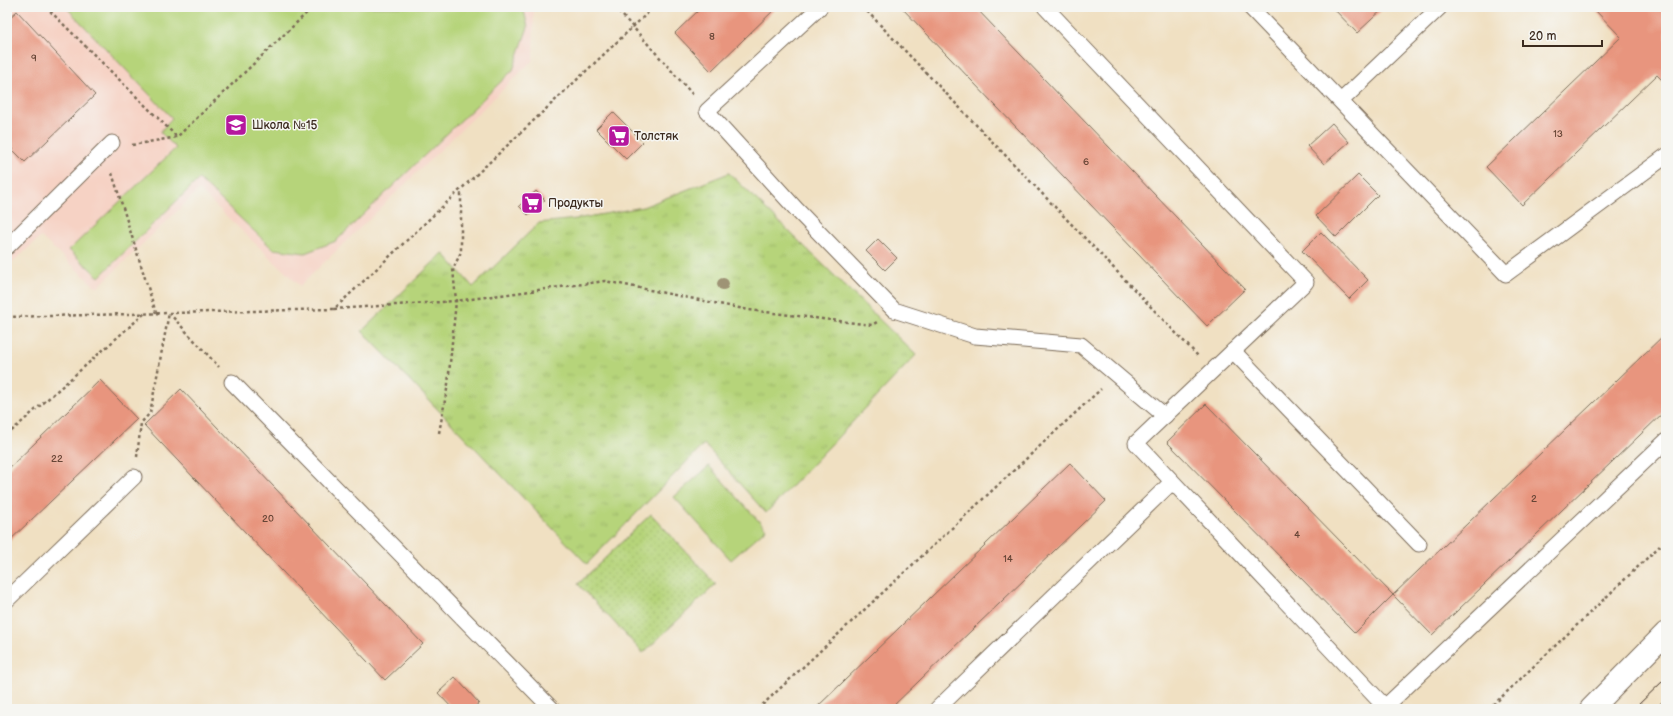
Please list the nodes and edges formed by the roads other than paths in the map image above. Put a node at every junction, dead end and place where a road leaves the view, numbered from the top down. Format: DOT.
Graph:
graph roads {
  1 [pos="820,7"];
  2 [pos="1045,7"];
  3 [pos="1250,7"];
  4 [pos="1440,7"];
  5 [pos="1341,101"];
  6 [pos="108,146"];
  7 [pos="1666,156"];
  8 [pos="7,247"];
  9 [pos="1233,351"];
  10 [pos="232,382"];
  11 [pos="1165,416"];
  12 [pos="1666,441"];
  13 [pos="134,477"];
  14 [pos="1172,482"];
  15 [pos="1419,544"];
  16 [pos="7,600"];
  17 [pos="1666,633"];
  18 [pos="1386,708"];
  19 [pos="552,709"];
  20 [pos="937,709"];
  21 [pos="1591,709"];
  1 -- 11 [label="lane"];
  2 -- 9 [label="lane"];
  3 -- 5 [label="lane"];
  4 -- 5 [label="lane"];
  5 -- 7 [label="lane"];
  6 -- 8 [label="lane"];
  9 -- 11 [label="lane"];
  9 -- 15 [label="lane"];
  10 -- 19 [label="lane"];
  11 -- 14 [label="lane"];
  12 -- 18 [label="lane"];
  13 -- 16 [label="lane"];
  14 -- 18 [label="lane"];
  14 -- 20 [label="lane"];
  17 -- 21 [label="main road"];
}
